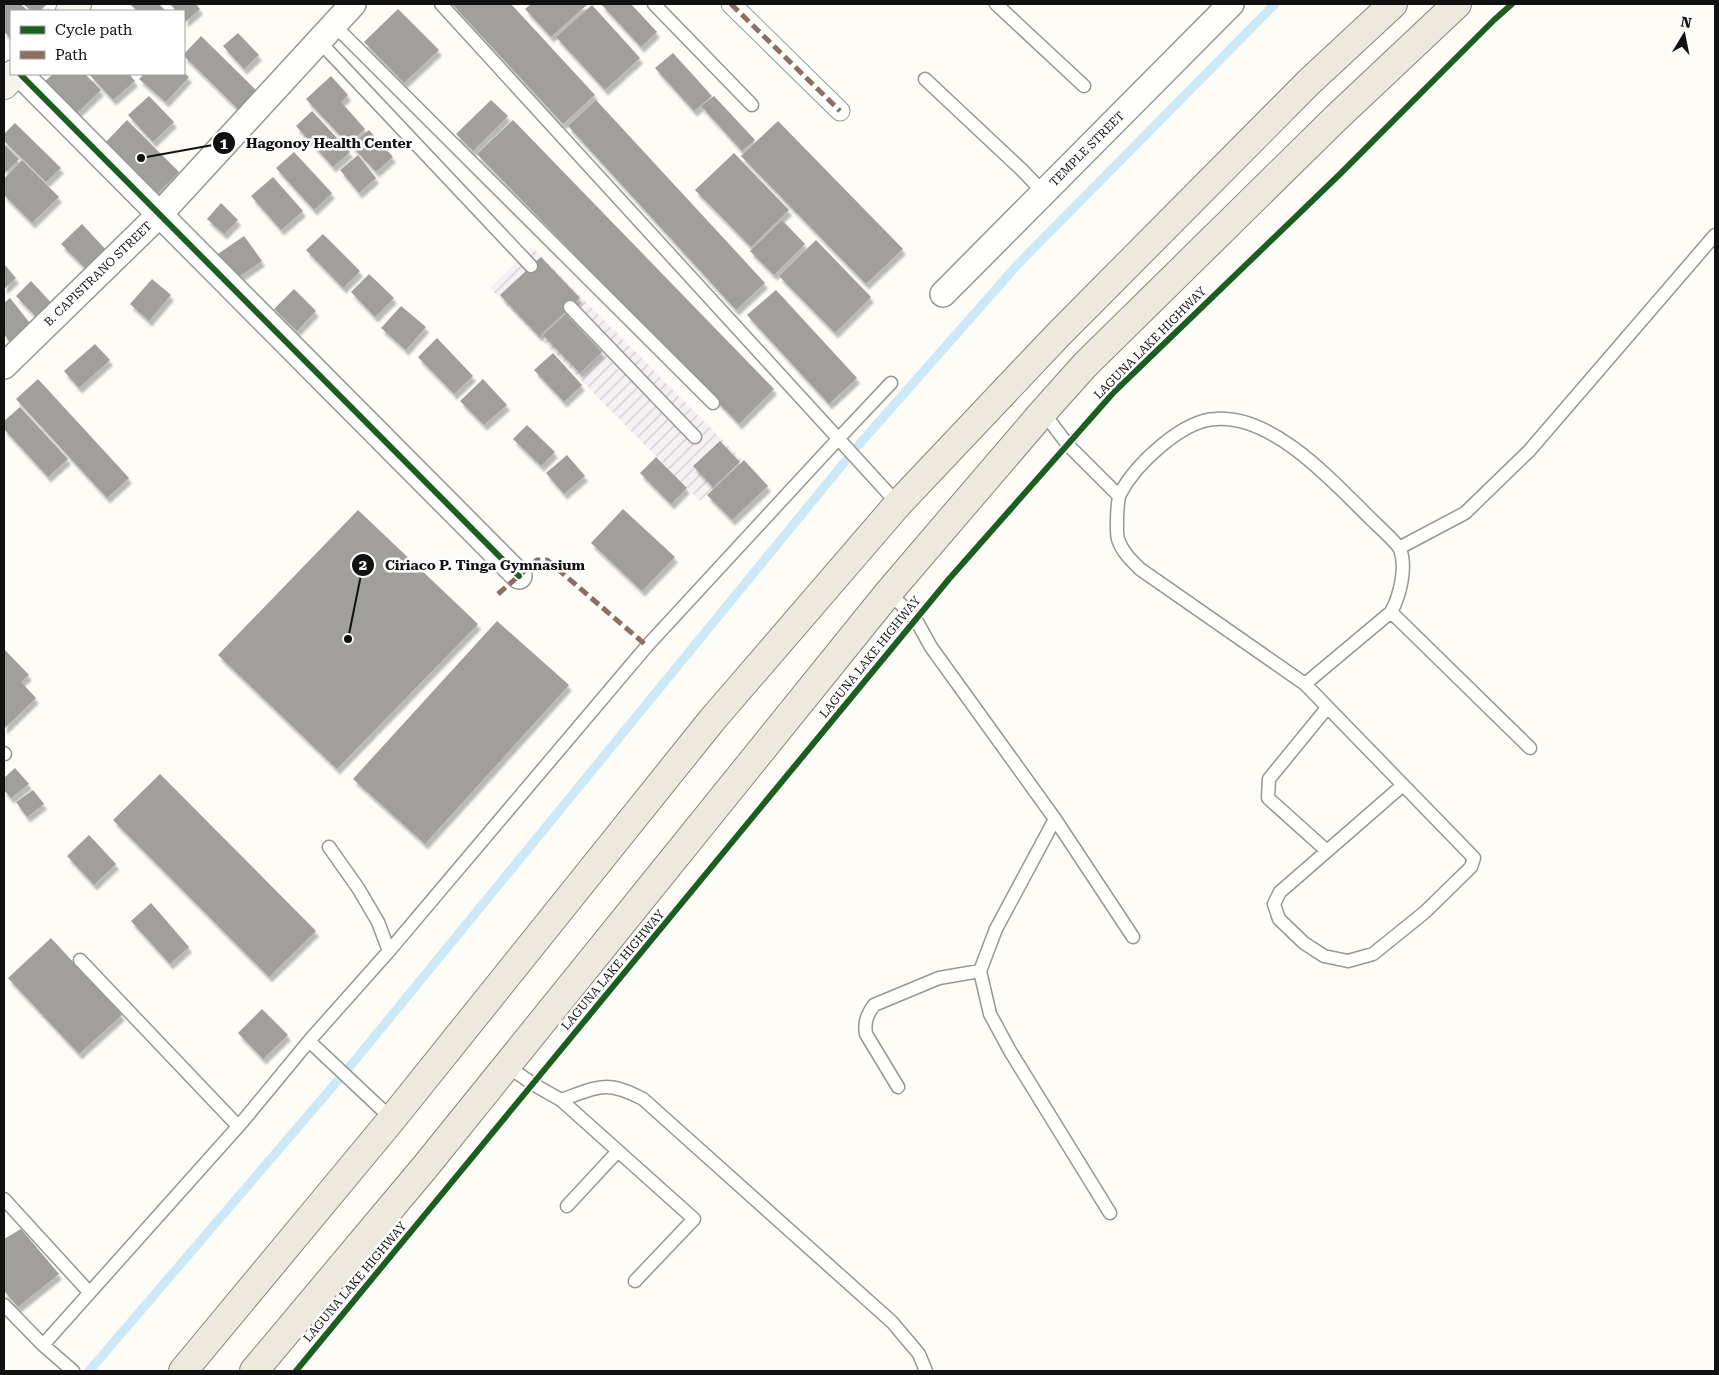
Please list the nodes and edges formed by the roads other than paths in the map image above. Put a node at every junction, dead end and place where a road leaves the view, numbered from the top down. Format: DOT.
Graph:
graph roads {
  1 [pos="352,4"];
  2 [pos="441,4"];
  3 [pos="654,4"];
  4 [pos="731,4"];
  5 [pos="996,4"];
  6 [pos="1231,4"];
  7 [pos="1393,4"];
  8 [pos="1457,4"];
  9 [pos="326,32"];
  10 [pos="13,75"];
  11 [pos="21,75"];
  12 [pos="925,79"];
  13 [pos="4,85"];
  14 [pos="1084,86"];
  15 [pos="752,106"];
  16 [pos="840,111"];
  17 [pos="1044,193"];
  18 [pos="160,214"];
  19 [pos="1715,235"];
  20 [pos="531,266"];
  21 [pos="943,294"];
  22 [pos="570,307"];
  23 [pos="4,366"];
  24 [pos="891,383"];
  25 [pos="713,404"];
  26 [pos="1043,412"];
  27 [pos="695,437"];
  28 [pos="841,441"];
  29 [pos="1119,496"];
  30 [pos="898,504"];
  31 [pos="1400,548"];
  32 [pos="520,576"];
  33 [pos="889,592"];
  34 [pos="1391,612"];
  35 [pos="1305,684"];
  36 [pos="1327,708"];
  37 [pos="1530,748"];
  38 [pos="1403,786"];
  39 [pos="1055,819"];
  40 [pos="329,848"];
  41 [pos="1328,851"];
  42 [pos="1133,937"];
  43 [pos="389,951"];
  44 [pos="80,960"];
  45 [pos="980,971"];
  46 [pos="309,1040"];
  47 [pos="507,1066"];
  48 [pos="898,1087"];
  49 [pos="561,1100"];
  50 [pos="392,1119"];
  51 [pos="238,1126"];
  52 [pos="618,1151"];
  53 [pos="4,1200"];
  54 [pos="567,1206"];
  55 [pos="1110,1213"];
  56 [pos="634,1281"];
  57 [pos="89,1292"];
  58 [pos="4,1305"];
  59 [pos="43,1345"];
  60 [pos="73,1371"];
  61 [pos="184,1371"];
  62 [pos="254,1371"];
  63 [pos="926,1371"];
  1 -- 9 [label="street, B. CAPISTRANO STREET"];
  2 -- 28 [label="lane"];
  3 -- 15 [label="lane"];
  4 -- 16 [label="street"];
  5 -- 14 [label="lane"];
  6 -- 17 [label="street, TEMPLE STREET"];
  7 -- 30 [label="main road"];
  8 -- 26 [label="main road, LAGUNA LAKE HIGHWAY"];
  9 -- 18 [label="street, B. CAPISTRANO STREET"];
  9 -- 20 [label="lane"];
  9 -- 25 [label="lane"];
  10 -- 13 [label="main road"];
  11 -- 18 [label="street"];
  12 -- 17 [label="lane"];
  17 -- 21 [label="street, TEMPLE STREET"];
  18 -- 23 [label="street, B. CAPISTRANO STREET"];
  18 -- 32 [label="street"];
  19 -- 31 [label="lane"];
  22 -- 27 [label="lane"];
  24 -- 28 [label="lane"];
  26 -- 29 [label="lane"];
  26 -- 33 [label="main road, LAGUNA LAKE HIGHWAY"];
  28 -- 30 [label="lane"];
  28 -- 43 [label="lane"];
  29 -- 31 [label="lane"];
  29 -- 35 [label="lane"];
  30 -- 50 [label="main road"];
  31 -- 34 [label="lane"];
  33 -- 39 [label="lane"];
  33 -- 47 [label="main road, LAGUNA LAKE HIGHWAY"];
  34 -- 35 [label="lane"];
  34 -- 37 [label="lane"];
  35 -- 36 [label="lane"];
  36 -- 38 [label="lane"];
  36 -- 41 [label="lane"];
  38 -- 41 [label="lane"];
  38 -- 41 [label="lane"];
  39 -- 42 [label="lane"];
  39 -- 45 [label="lane"];
  40 -- 43 [label="lane"];
  43 -- 46 [label="lane"];
  44 -- 51 [label="lane"];
  45 -- 48 [label="lane"];
  45 -- 55 [label="lane"];
  46 -- 50 [label="lane"];
  46 -- 51 [label="lane"];
  47 -- 49 [label="lane"];
  47 -- 62 [label="main road, LAGUNA LAKE HIGHWAY"];
  49 -- 52 [label="lane"];
  49 -- 63 [label="lane"];
  50 -- 61 [label="main road"];
  51 -- 57 [label="lane"];
  52 -- 54 [label="lane"];
  52 -- 56 [label="lane"];
  53 -- 57 [label="lane"];
  57 -- 59 [label="lane"];
  58 -- 59 [label="lane"];
  59 -- 60 [label="lane"];
}
